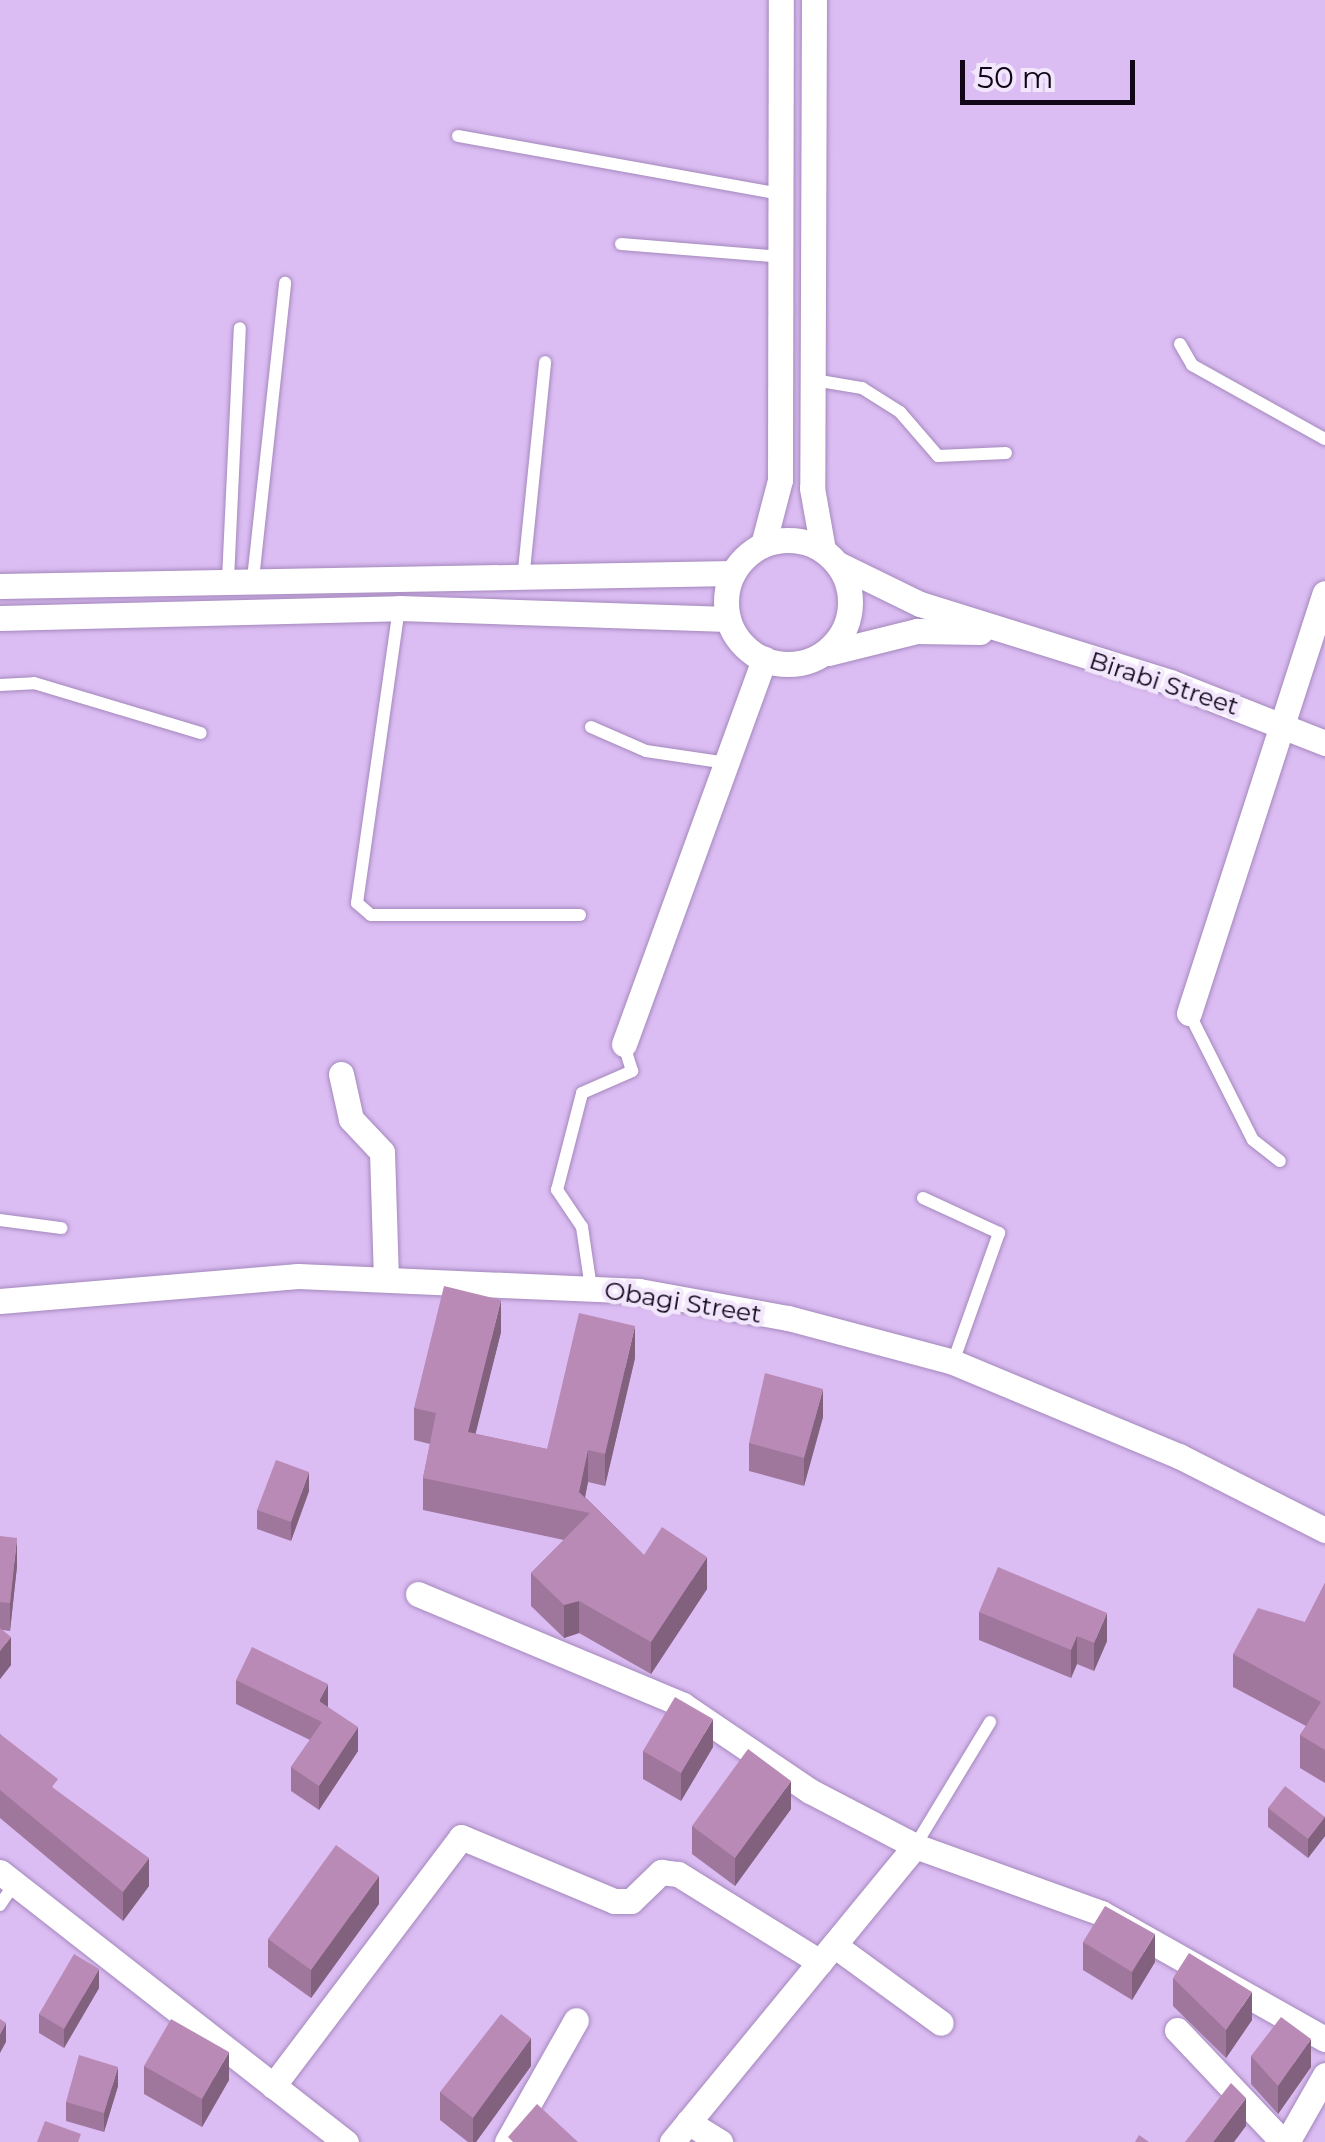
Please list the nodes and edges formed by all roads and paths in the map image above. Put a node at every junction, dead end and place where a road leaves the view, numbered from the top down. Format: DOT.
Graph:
graph roads {
  1 [pos="780,0"];
  2 [pos="814,0"];
  3 [pos="458,136"];
  4 [pos="782,194"];
  5 [pos="621,244"];
  6 [pos="784,257"];
  7 [pos="284,283"];
  8 [pos="240,328"];
  9 [pos="1180,344"];
  10 [pos="545,362"];
  11 [pos="814,380"];
  12 [pos="1325,438"];
  13 [pos="1006,453"];
  14 [pos="763,545"];
  15 [pos="831,557"];
  16 [pos="733,573"];
  17 [pos="241,579"];
  18 [pos="523,582"];
  19 [pos="0,586"];
  20 [pos="1325,593"];
  21 [pos="399,608"];
  22 [pos="0,618"];
  23 [pos="728,619"];
  24 [pos="1000,632"];
  25 [pos="822,654"];
  26 [pos="764,659"];
  27 [pos="0,685"];
  28 [pos="1287,726"];
  29 [pos="592,727"];
  30 [pos="201,733"];
  31 [pos="1325,743"];
  32 [pos="726,763"];
  33 [pos="580,915"];
  34 [pos="1189,1014"];
  35 [pos="624,1044"];
  36 [pos="341,1074"];
  37 [pos="1280,1161"];
  38 [pos="923,1198"];
  39 [pos="0,1220"];
  40 [pos="61,1228"];
  41 [pos="386,1278"];
  42 [pos="591,1288"];
  43 [pos="0,1301"];
  44 [pos="953,1362"];
  45 [pos="1325,1530"];
  46 [pos="418,1594"];
  47 [pos="990,1722"];
  48 [pos="915,1846"];
  49 [pos="7,1877"];
  50 [pos="0,1905"];
  51 [pos="827,1954"];
  52 [pos="576,2020"];
  53 [pos="942,2023"];
  54 [pos="1177,2030"];
  55 [pos="1325,2038"];
  56 [pos="1325,2075"];
  57 [pos="273,2086"];
  58 [pos="680,2132"];
  59 [pos="346,2142"];
  60 [pos="507,2142"];
  61 [pos="720,2142"];
  62 [pos="1285,2142"];
  1 -- 4 [label="street"];
  2 -- 11 [label="street"];
  3 -- 4 [label="lane"];
  4 -- 6 [label="street"];
  5 -- 6 [label="lane"];
  6 -- 14 [label="street"];
  7 -- 17 [label="lane"];
  8 -- 17 [label="lane"];
  9 -- 12 [label="lane"];
  10 -- 18 [label="lane"];
  11 -- 13 [label="lane"];
  11 -- 15 [label="street"];
  14 -- 15 [label="street"];
  14 -- 16 [label="street"];
  15 -- 24 [label="street"];
  15 -- 25 [label="street"];
  16 -- 18 [label="street"];
  16 -- 23 [label="street"];
  17 -- 18 [label="street"];
  17 -- 19 [label="street"];
  20 -- 28 [label="street"];
  21 -- 22 [label="street"];
  21 -- 23 [label="street"];
  21 -- 33 [label="lane"];
  23 -- 26 [label="street"];
  24 -- 25 [label="street"];
  24 -- 28 [label="street, Birabi Street"];
  25 -- 26 [label="street"];
  26 -- 32 [label="street"];
  27 -- 30 [label="lane"];
  28 -- 31 [label="street, Birabi Street"];
  28 -- 34 [label="street"];
  29 -- 32 [label="lane"];
  32 -- 35 [label="street"];
  34 -- 37 [label="lane"];
  35 -- 42 [label="lane"];
  36 -- 41 [label="street"];
  38 -- 44 [label="lane"];
  39 -- 40 [label="lane"];
  41 -- 42 [label="street, Obagi Street"];
  41 -- 43 [label="street, Obagi Street"];
  42 -- 44 [label="street, Obagi Street"];
  44 -- 45 [label="street, Obagi Street"];
  46 -- 48 [label="street"];
  47 -- 48 [label="lane"];
  48 -- 51 [label="street"];
  48 -- 55 [label="street"];
  49 -- 50 [label="lane"];
  49 -- 57 [label="street"];
  51 -- 53 [label="street"];
  51 -- 57 [label="street"];
  51 -- 58 [label="street"];
  52 -- 60 [label="street"];
  54 -- 62 [label="street"];
  56 -- 62 [label="street"];
  57 -- 59 [label="street"];
  58 -- 61 [label="street"];
}
